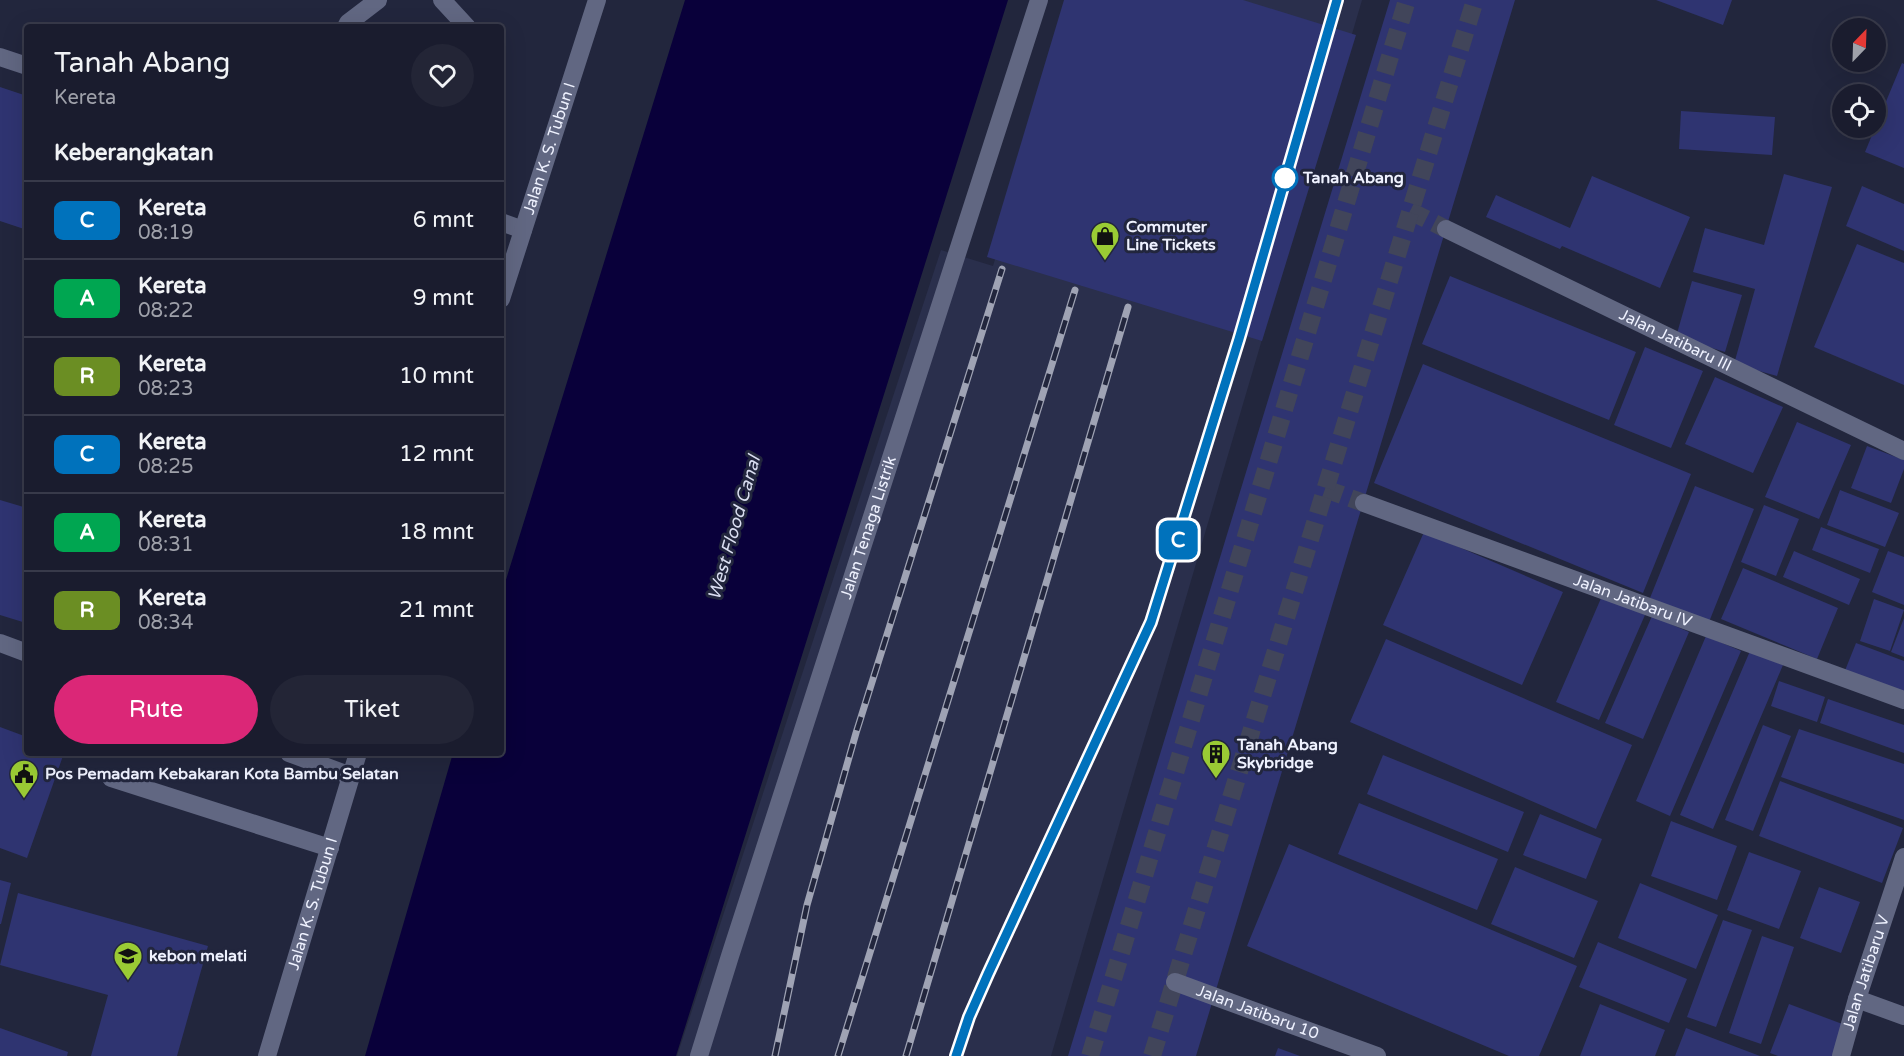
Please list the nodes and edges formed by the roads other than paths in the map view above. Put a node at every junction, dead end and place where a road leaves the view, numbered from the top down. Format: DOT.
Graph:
graph roads {
  1 [pos="378,0"];
  2 [pos="442,0"];
  3 [pos="597,0"];
  4 [pos="1039,0"];
  5 [pos="348,24"];
  6 [pos="464,24"];
  7 [pos="0,57"];
  8 [pos="24,65"];
  9 [pos="504,223"];
  10 [pos="1446,229"];
  11 [pos="523,230"];
  12 [pos="504,290"];
  13 [pos="1904,451"];
  14 [pos="1364,503"];
  15 [pos="0,643"];
  16 [pos="24,652"];
  17 [pos="1904,700"];
  18 [pos="298,756"];
  19 [pos="357,756"];
  20 [pos="351,776"];
  21 [pos="111,778"];
  22 [pos="330,848"];
  23 [pos="1904,857"];
  24 [pos="1175,982"];
  25 [pos="1857,999"];
  26 [pos="1904,1016"];
  27 [pos="267,1056"];
  28 [pos="699,1056"];
  29 [pos="1377,1056"];
  30 [pos="1841,1056"];
  1 -- 5 [label="street"];
  2 -- 6 [label="street"];
  3 -- 11 [label="street, Jalan K. S. Tubun I"];
  4 -- 28 [label="street, Jalan Tenaga Listrik"];
  7 -- 8 [label="street"];
  9 -- 11 [label="street"];
  10 -- 13 [label="street, Jalan Jatibaru III"];
  11 -- 12 [label="street, Jalan K. S. Tubun I"];
  14 -- 17 [label="street, Jalan Jatibaru IV"];
  15 -- 16 [label="street"];
  18 -- 20 [label="street"];
  19 -- 20 [label="street, Jalan K. S. Tubun I"];
  20 -- 22 [label="street, Jalan K. S. Tubun I"];
  21 -- 22 [label="street"];
  22 -- 27 [label="street, Jalan K. S. Tubun I"];
  23 -- 25 [label="street, Jalan Jatibaru V"];
  24 -- 29 [label="street, Jalan Jatibaru 10"];
  25 -- 26 [label="street"];
  25 -- 30 [label="street, Jalan Jatibaru V"];
}
